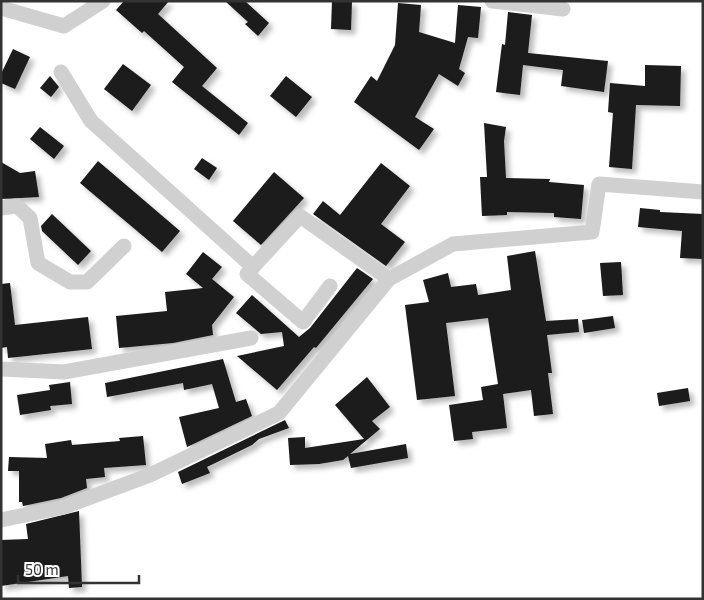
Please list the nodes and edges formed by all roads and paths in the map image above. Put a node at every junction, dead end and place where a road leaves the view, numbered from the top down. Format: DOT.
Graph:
graph roads {
  1 [pos="103,1"];
  2 [pos="492,1"];
  3 [pos="1,8"];
  4 [pos="563,9"];
  5 [pos="61,72"];
  6 [pos="703,192"];
  7 [pos="1,208"];
  8 [pos="124,246"];
  9 [pos="253,267"];
  10 [pos="389,279"];
  11 [pos="330,286"];
  12 [pos="251,338"];
  13 [pos="1,369"];
  14 [pos="1,520"];
  1 -- 3 [label="street"];
  2 -- 4 [label="street"];
  5 -- 9 [label="street"];
  6 -- 10 [label="street"];
  7 -- 8 [label="street"];
  9 -- 10 [label="street"];
  9 -- 11 [label="street"];
  10 -- 14 [label="street"];
  12 -- 13 [label="street"];
}
